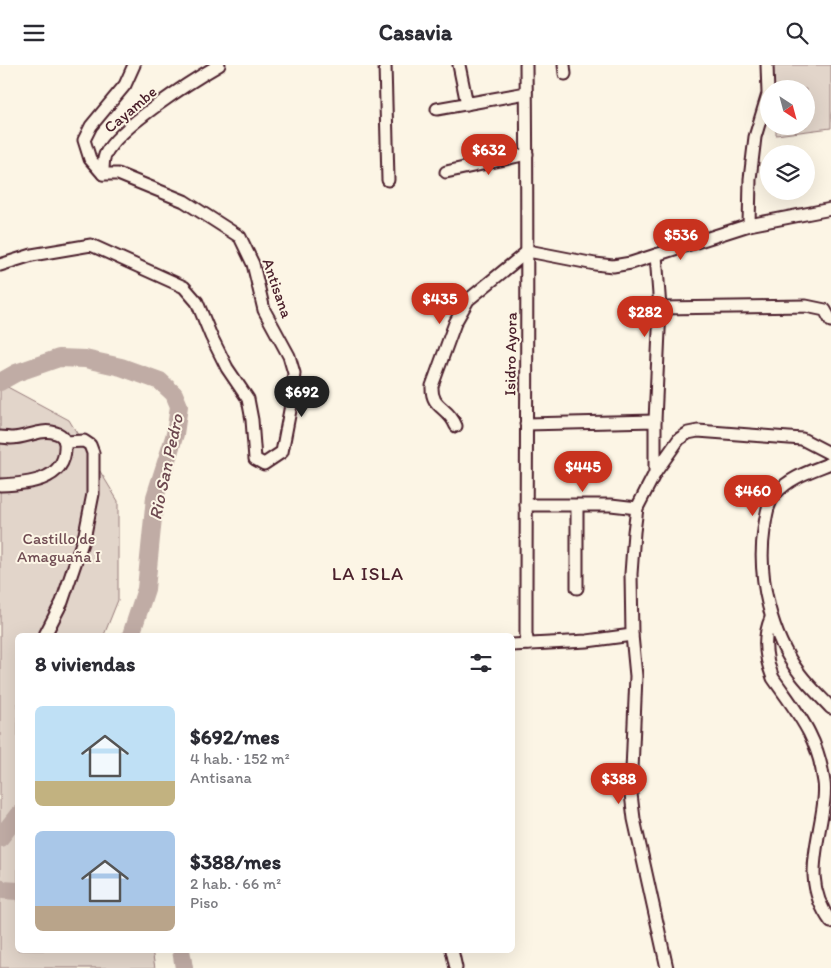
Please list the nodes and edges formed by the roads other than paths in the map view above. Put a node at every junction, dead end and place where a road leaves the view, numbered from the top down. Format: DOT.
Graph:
graph roads {
  1 [pos="134,65"];
  2 [pos="220,65"];
  3 [pos="385,65"];
  4 [pos="459,65"];
  5 [pos="526,65"];
  6 [pos="768,65"];
  7 [pos="526,93"];
  8 [pos="467,103"];
  9 [pos="437,109"];
  10 [pos="527,154"];
  11 [pos="446,172"];
  12 [pos="103,174"];
  13 [pos="388,180"];
  14 [pos="831,209"];
  15 [pos="750,225"];
  16 [pos="528,251"];
  17 [pos="656,255"];
  18 [pos="0,265"];
  19 [pos="660,308"];
  20 [pos="831,321"];
  21 [pos="655,421"];
  22 [pos="526,424"];
  23 [pos="456,426"];
  24 [pos="0,437"];
  25 [pos="64,442"];
  26 [pos="831,454"];
  27 [pos="831,463"];
  28 [pos="656,473"];
  29 [pos="0,485"];
  30 [pos="526,505"];
  31 [pos="577,506"];
  32 [pos="637,509"];
  33 [pos="577,588"];
  34 [pos="771,618"];
  35 [pos="46,633"];
  36 [pos="632,635"];
  37 [pos="528,644"];
  38 [pos="515,645"];
  39 [pos="831,708"];
  40 [pos="831,922"];
  41 [pos="453,953"];
  42 [pos="456,968"];
  43 [pos="667,968"];
  1 -- 12 [label="street"];
  2 -- 12 [label="street, Cayambe"];
  3 -- 13 [label="street"];
  4 -- 8 [label="street"];
  5 -- 7 [label="street, Isidro Ayora"];
  6 -- 15 [label="street"];
  7 -- 8 [label="street"];
  7 -- 10 [label="street, Isidro Ayora"];
  8 -- 9 [label="street"];
  10 -- 11 [label="street"];
  10 -- 16 [label="street, Isidro Ayora"];
  12 -- 18 [label="street, Antisana"];
  14 -- 15 [label="street"];
  15 -- 17 [label="street"];
  16 -- 17 [label="street"];
  16 -- 22 [label="street, Isidro Ayora"];
  16 -- 23 [label="street"];
  17 -- 19 [label="street"];
  19 -- 20 [label="street"];
  19 -- 21 [label="street"];
  21 -- 22 [label="street"];
  21 -- 28 [label="street"];
  22 -- 30 [label="street, Isidro Ayora"];
  24 -- 25 [label="street"];
  25 -- 29 [label="street"];
  25 -- 35 [label="street"];
  26 -- 28 [label="street"];
  27 -- 34 [label="street"];
  28 -- 32 [label="street"];
  30 -- 31 [label="street"];
  30 -- 37 [label="street, Isidro Ayora"];
  31 -- 32 [label="street"];
  31 -- 33 [label="street"];
  32 -- 36 [label="street"];
  34 -- 39 [label="street"];
  34 -- 40 [label="street"];
  36 -- 37 [label="street"];
  36 -- 43 [label="street"];
  37 -- 38 [label="street"];
  41 -- 42 [label="street"];
}
